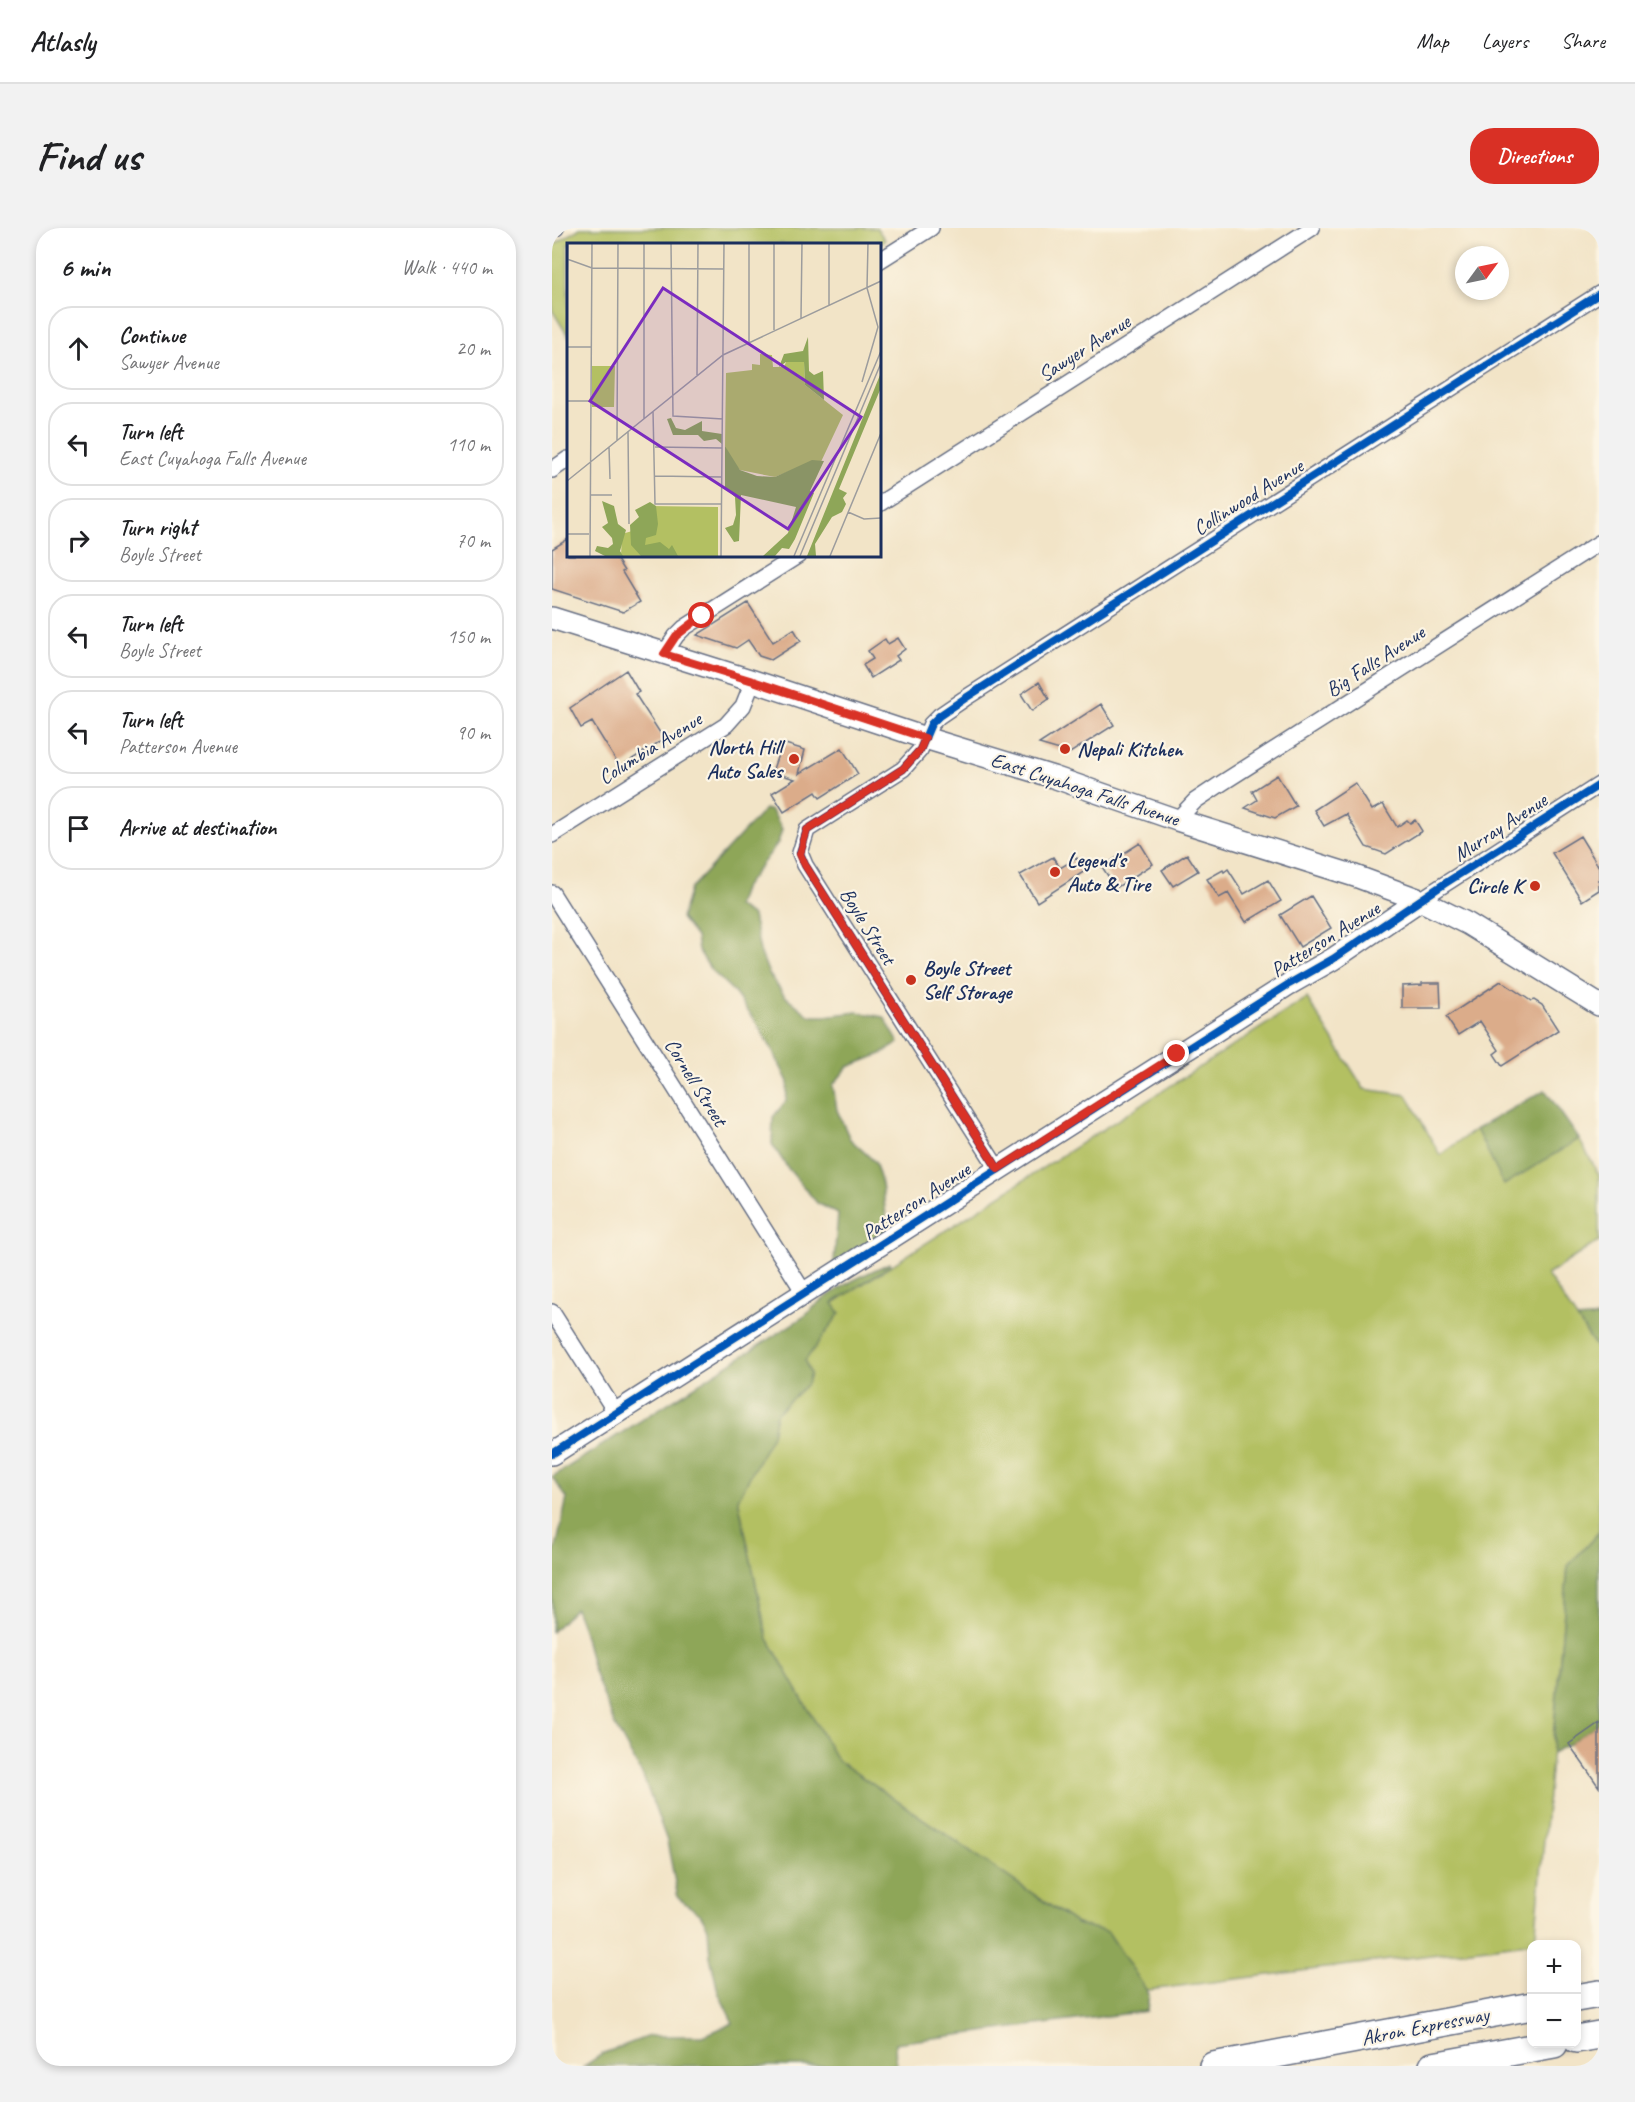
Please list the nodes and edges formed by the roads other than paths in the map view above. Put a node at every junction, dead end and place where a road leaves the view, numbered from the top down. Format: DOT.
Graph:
graph roads {
  1 [pos="931,228"];
  2 [pos="1312,228"];
  3 [pos="880,260"];
  4 [pos="1599,294"];
  5 [pos="567,460"];
  6 [pos="552,470"];
  7 [pos="880,503"];
  8 [pos="1599,543"];
  9 [pos="797,556"];
  10 [pos="552,618"];
  11 [pos="664,654"];
  12 [pos="753,681"];
  13 [pos="925,738"];
  14 [pos="1599,785"];
  15 [pos="1177,820"];
  16 [pos="552,835"];
  17 [pos="552,893"];
  18 [pos="1420,900"];
  19 [pos="1599,1005"];
  20 [pos="998,1169"];
  21 [pos="805,1294"];
  22 [pos="552,1312"];
  23 [pos="616,1413"];
  24 [pos="552,1454"];
  25 [pos="1599,1994"];
  26 [pos="1581,1997"];
  27 [pos="1527,2007"];
  28 [pos="1599,2035"];
  29 [pos="1581,2038"];
  30 [pos="1528,2048"];
  31 [pos="1213,2066"];
  32 [pos="1434,2066"];
  1 -- 3 [label="street"];
  2 -- 7 [label="street, Sawyer Avenue"];
  4 -- 13 [label="street, Collinwood Avenue"];
  5 -- 6 [label="street"];
  8 -- 15 [label="street, Big Falls Avenue"];
  9 -- 11 [label="street"];
  10 -- 11 [label="street, East Cuyahoga Falls Avenue"];
  11 -- 12 [label="street, East Cuyahoga Falls Avenue"];
  12 -- 13 [label="street, East Cuyahoga Falls Avenue"];
  12 -- 16 [label="street, Columbia Avenue"];
  13 -- 15 [label="street, East Cuyahoga Falls Avenue"];
  13 -- 20 [label="street, Boyle Street"];
  14 -- 18 [label="street, Murray Avenue"];
  15 -- 18 [label="street, East Cuyahoga Falls Avenue"];
  17 -- 21 [label="street, Cornell Street"];
  18 -- 19 [label="street, East Cuyahoga Falls Avenue"];
  18 -- 20 [label="street, Patterson Avenue"];
  20 -- 21 [label="street, Patterson Avenue"];
  21 -- 23 [label="street, Patterson Avenue"];
  22 -- 23 [label="street"];
  23 -- 24 [label="street, Patterson Avenue"];
  25 -- 26 [label="highway"];
  27 -- 31 [label="highway, Akron Expressway"];
  28 -- 29 [label="highway"];
  30 -- 32 [label="highway, Akron Expressway"];
}
